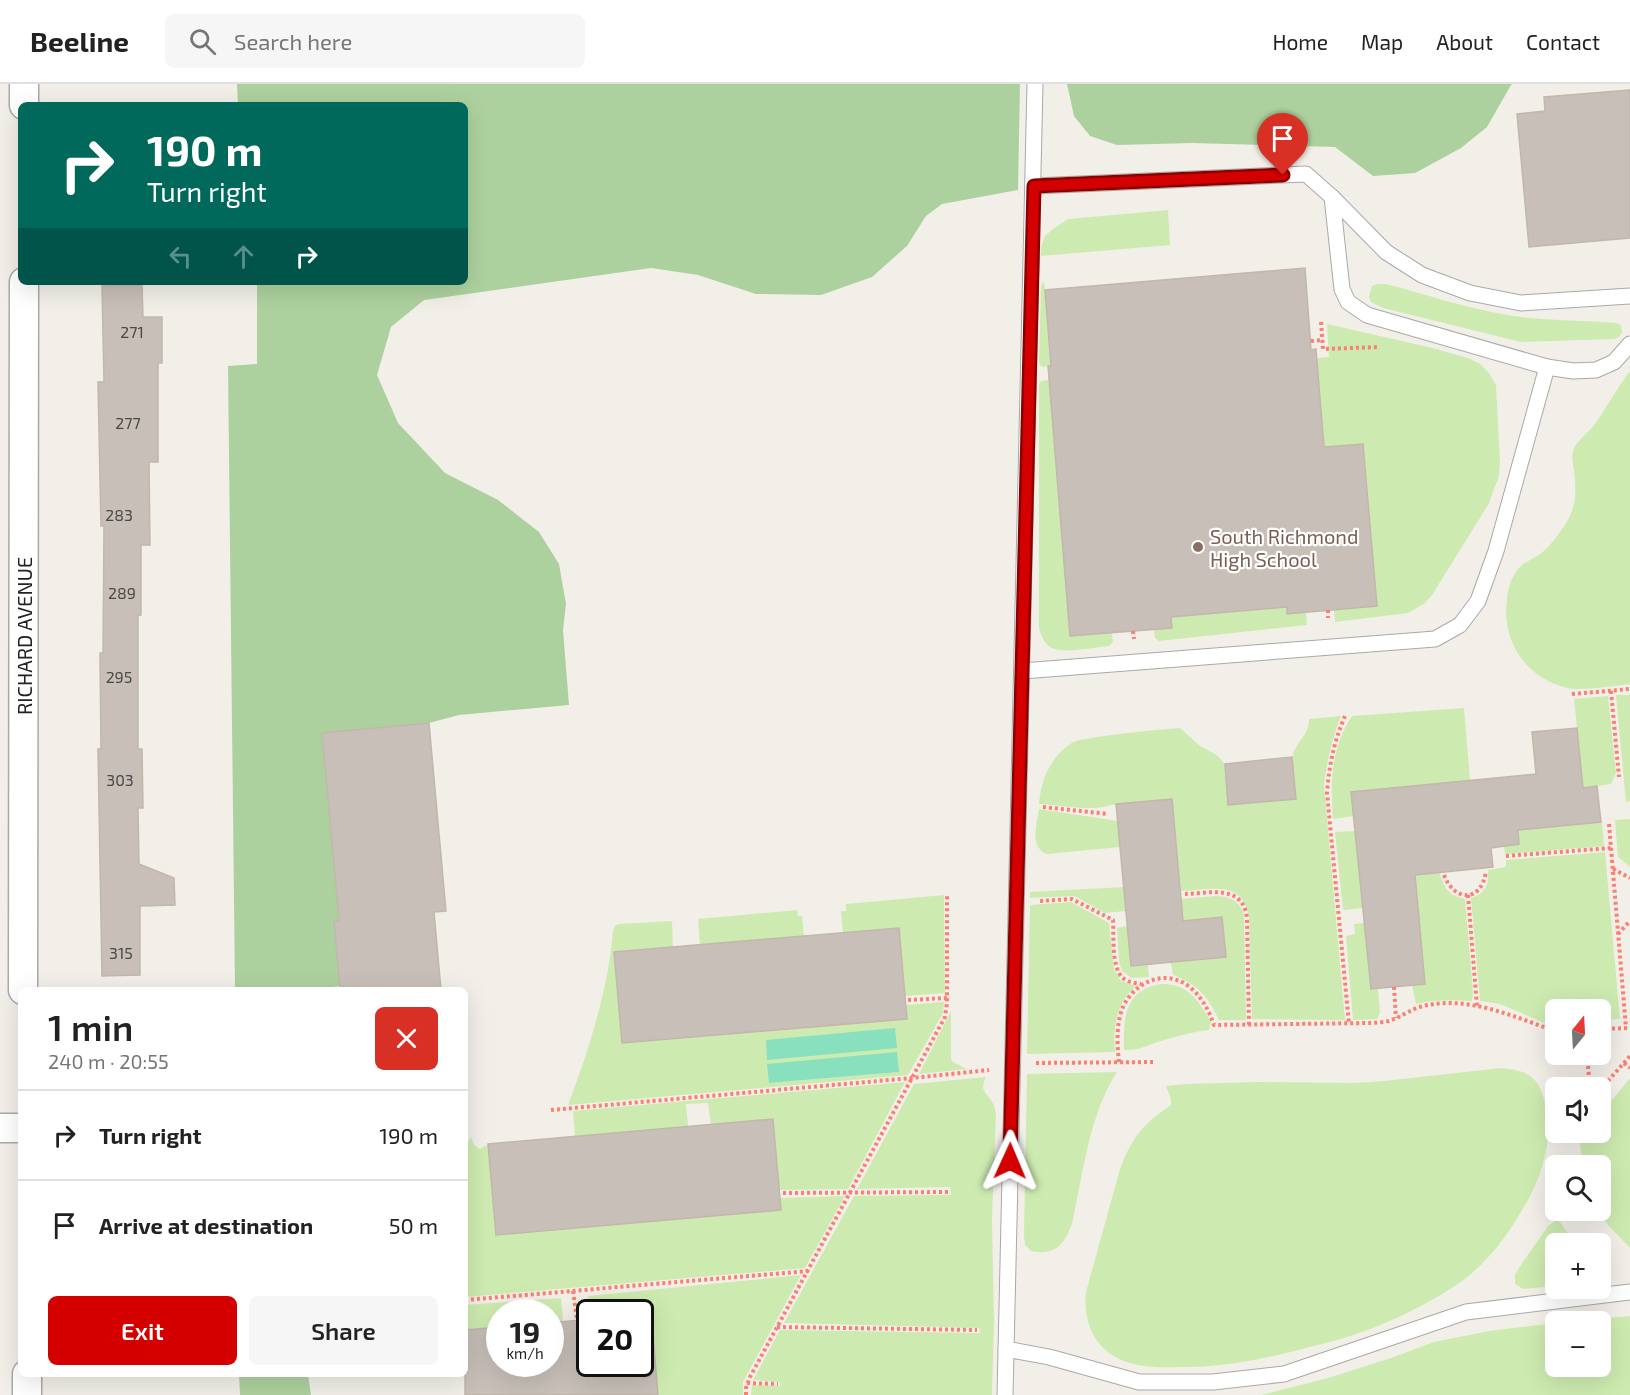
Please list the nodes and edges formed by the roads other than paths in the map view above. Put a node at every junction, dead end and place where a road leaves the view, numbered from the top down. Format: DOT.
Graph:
graph roads {
  1 [pos="24,84"];
  2 [pos="1035,84"];
  3 [pos="24,102"];
  4 [pos="1034,186"];
  5 [pos="1332,197"];
  6 [pos="24,285"];
  7 [pos="1630,296"];
  8 [pos="1630,344"];
  9 [pos="1547,367"];
  10 [pos="1022,671"];
  11 [pos="23,987"];
  12 [pos="0,1128"];
  13 [pos="18,1128"];
  14 [pos="1630,1292"];
  15 [pos="1006,1349"];
  16 [pos="27,1377"];
  17 [pos="27,1395"];
  18 [pos="1005,1395"];
  1 -- 3 [label="street"];
  2 -- 4 [label="lane"];
  4 -- 5 [label="lane"];
  4 -- 10 [label="lane"];
  5 -- 7 [label="lane"];
  5 -- 9 [label="lane"];
  6 -- 11 [label="street, RICHARD AVENUE"];
  8 -- 9 [label="lane"];
  9 -- 10 [label="lane"];
  10 -- 15 [label="lane"];
  12 -- 13 [label="street"];
  14 -- 15 [label="lane"];
  15 -- 18 [label="lane"];
  16 -- 17 [label="street"];
}
